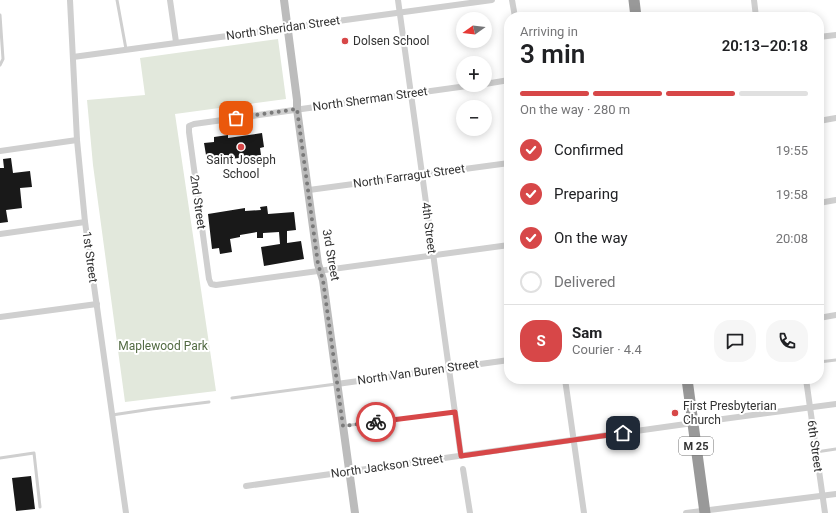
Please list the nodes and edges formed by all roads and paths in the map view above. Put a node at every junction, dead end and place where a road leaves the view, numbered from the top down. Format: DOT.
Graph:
graph roads {
  1 [pos="70,0"];
  2 [pos="117,0"];
  3 [pos="170,0"];
  4 [pos="284,0"];
  5 [pos="398,0"];
  6 [pos="492,0"];
  7 [pos="512,0"];
  8 [pos="634,0"];
  9 [pos="754,0"];
  10 [pos="514,12"];
  11 [pos="635,12"];
  12 [pos="755,12"];
  13 [pos="400,13"];
  14 [pos="0,15"];
  15 [pos="288,28"];
  16 [pos="836,35"];
  17 [pos="824,36"];
  18 [pos="176,42"];
  19 [pos="126,49"];
  20 [pos="74,57"];
  21 [pos="0,65"];
  22 [pos="504,81"];
  23 [pos="492,83"];
  24 [pos="456,87"];
  25 [pos="411,93"];
  26 [pos="297,109"];
  27 [pos="836,118"];
  28 [pos="824,119"];
  29 [pos="194,124"];
  30 [pos="77,140"];
  31 [pos="0,151"];
  32 [pos="504,164"];
  33 [pos="422,175"];
  34 [pos="309,190"];
  35 [pos="836,200"];
  36 [pos="824,202"];
  37 [pos="85,222"];
  38 [pos="0,234"];
  39 [pos="504,246"];
  40 [pos="432,256"];
  41 [pos="321,271"];
  42 [pos="97,304"];
  43 [pos="836,315"];
  44 [pos="0,316"];
  45 [pos="824,317"];
  46 [pos="836,360"];
  47 [pos="504,361"];
  48 [pos="824,361"];
  49 [pos="449,368"];
  50 [pos="337,384"];
  51 [pos="566,384"];
  52 [pos="688,384"];
  53 [pos="807,384"];
  54 [pos="232,398"];
  55 [pos="209,402"];
  56 [pos="836,404"];
  57 [pos="810,408"];
  58 [pos="455,412"];
  59 [pos="112,415"];
  60 [pos="693,423"];
  61 [pos="343,426"];
  62 [pos="573,441"];
  63 [pos="836,449"];
  64 [pos="816,452"];
  65 [pos="461,456"];
  66 [pos="0,458"];
  67 [pos="463,469"];
  68 [pos="350,471"];
  69 [pos="246,486"];
  70 [pos="836,494"];
  71 [pos="822,496"];
  72 [pos="40,507"];
  73 [pos="704,512"];
  74 [pos="126,513"];
  75 [pos="355,513"];
  76 [pos="470,513"];
  77 [pos="584,513"];
  78 [pos="686,513"];
  79 [pos="825,513"];
  1 -- 20 [label="street, 1st Street"];
  2 -- 19 [label="lane"];
  3 -- 18 [label="street"];
  4 -- 15 [label="street, 3rd Street"];
  5 -- 13 [label="street, 4th Street"];
  6 -- 13 [label="street, North Sheridan Street"];
  7 -- 10 [label="street"];
  8 -- 11 [label="highway"];
  9 -- 12 [label="street"];
  13 -- 15 [label="street, North Sheridan Street"];
  13 -- 25 [label="street, 4th Street"];
  14 -- 21 [label="lane"];
  15 -- 18 [label="street, North Sheridan Street"];
  15 -- 26 [label="street, 3rd Street"];
  16 -- 17 [label="street"];
  18 -- 19 [label="street, North Sheridan Street"];
  19 -- 20 [label="street, North Sheridan Street"];
  20 -- 30 [label="street, 1st Street"];
  22 -- 23 [label="street"];
  24 -- 25 [label="street, North Sherman Street"];
  25 -- 26 [label="street, North Sherman Street"];
  25 -- 33 [label="street, 4th Street"];
  26 -- 29 [label="street, North Sherman Street"];
  26 -- 34 [label="street, 3rd Street"];
  27 -- 28 [label="street"];
  29 -- 41 [label="street, 2nd Street"];
  30 -- 31 [label="street"];
  30 -- 37 [label="street, 1st Street"];
  32 -- 33 [label="street, North Farragut Street"];
  33 -- 34 [label="street, North Farragut Street"];
  33 -- 40 [label="street, 4th Street"];
  34 -- 41 [label="street, 3rd Street"];
  35 -- 36 [label="street"];
  37 -- 38 [label="street"];
  37 -- 42 [label="street, 1st Street"];
  39 -- 40 [label="street"];
  40 -- 41 [label="street"];
  40 -- 49 [label="street, 4th Street"];
  41 -- 50 [label="street, 3rd Street"];
  42 -- 44 [label="street"];
  42 -- 59 [label="street, 1st Street"];
  43 -- 45 [label="street"];
  46 -- 48 [label="lane"];
  47 -- 49 [label="street, North Van Buren Street"];
  49 -- 50 [label="street, North Van Buren Street"];
  49 -- 58 [label="street, 4th Street"];
  50 -- 54 [label="lane, North Van Buren Street"];
  50 -- 61 [label="street, 3rd Street"];
  51 -- 62 [label="street"];
  52 -- 60 [label="highway, M 25"];
  53 -- 57 [label="street, 6th Street"];
  55 -- 59 [label="lane"];
  56 -- 57 [label="street, North Jackson Street"];
  57 -- 60 [label="street, North Jackson Street"];
  57 -- 64 [label="street, 6th Street"];
  58 -- 61 [label="lane"];
  58 -- 65 [label="street, 4th Street"];
  59 -- 74 [label="street, 1st Street"];
  60 -- 62 [label="street, North Jackson Street"];
  60 -- 73 [label="highway, M 25"];
  61 -- 68 [label="street, 3rd Street"];
  62 -- 65 [label="street, North Jackson Street"];
  62 -- 77 [label="street"];
  63 -- 64 [label="lane"];
  64 -- 71 [label="street, 6th Street"];
  65 -- 68 [label="street, North Jackson Street"];
  66 -- 72 [label="lane"];
  67 -- 76 [label="street"];
  68 -- 69 [label="street, North Jackson Street"];
  68 -- 75 [label="street, 3rd Street"];
  70 -- 71 [label="street"];
  71 -- 73 [label="street"];
  71 -- 79 [label="street, 6th Street"];
  73 -- 78 [label="street"];
}
